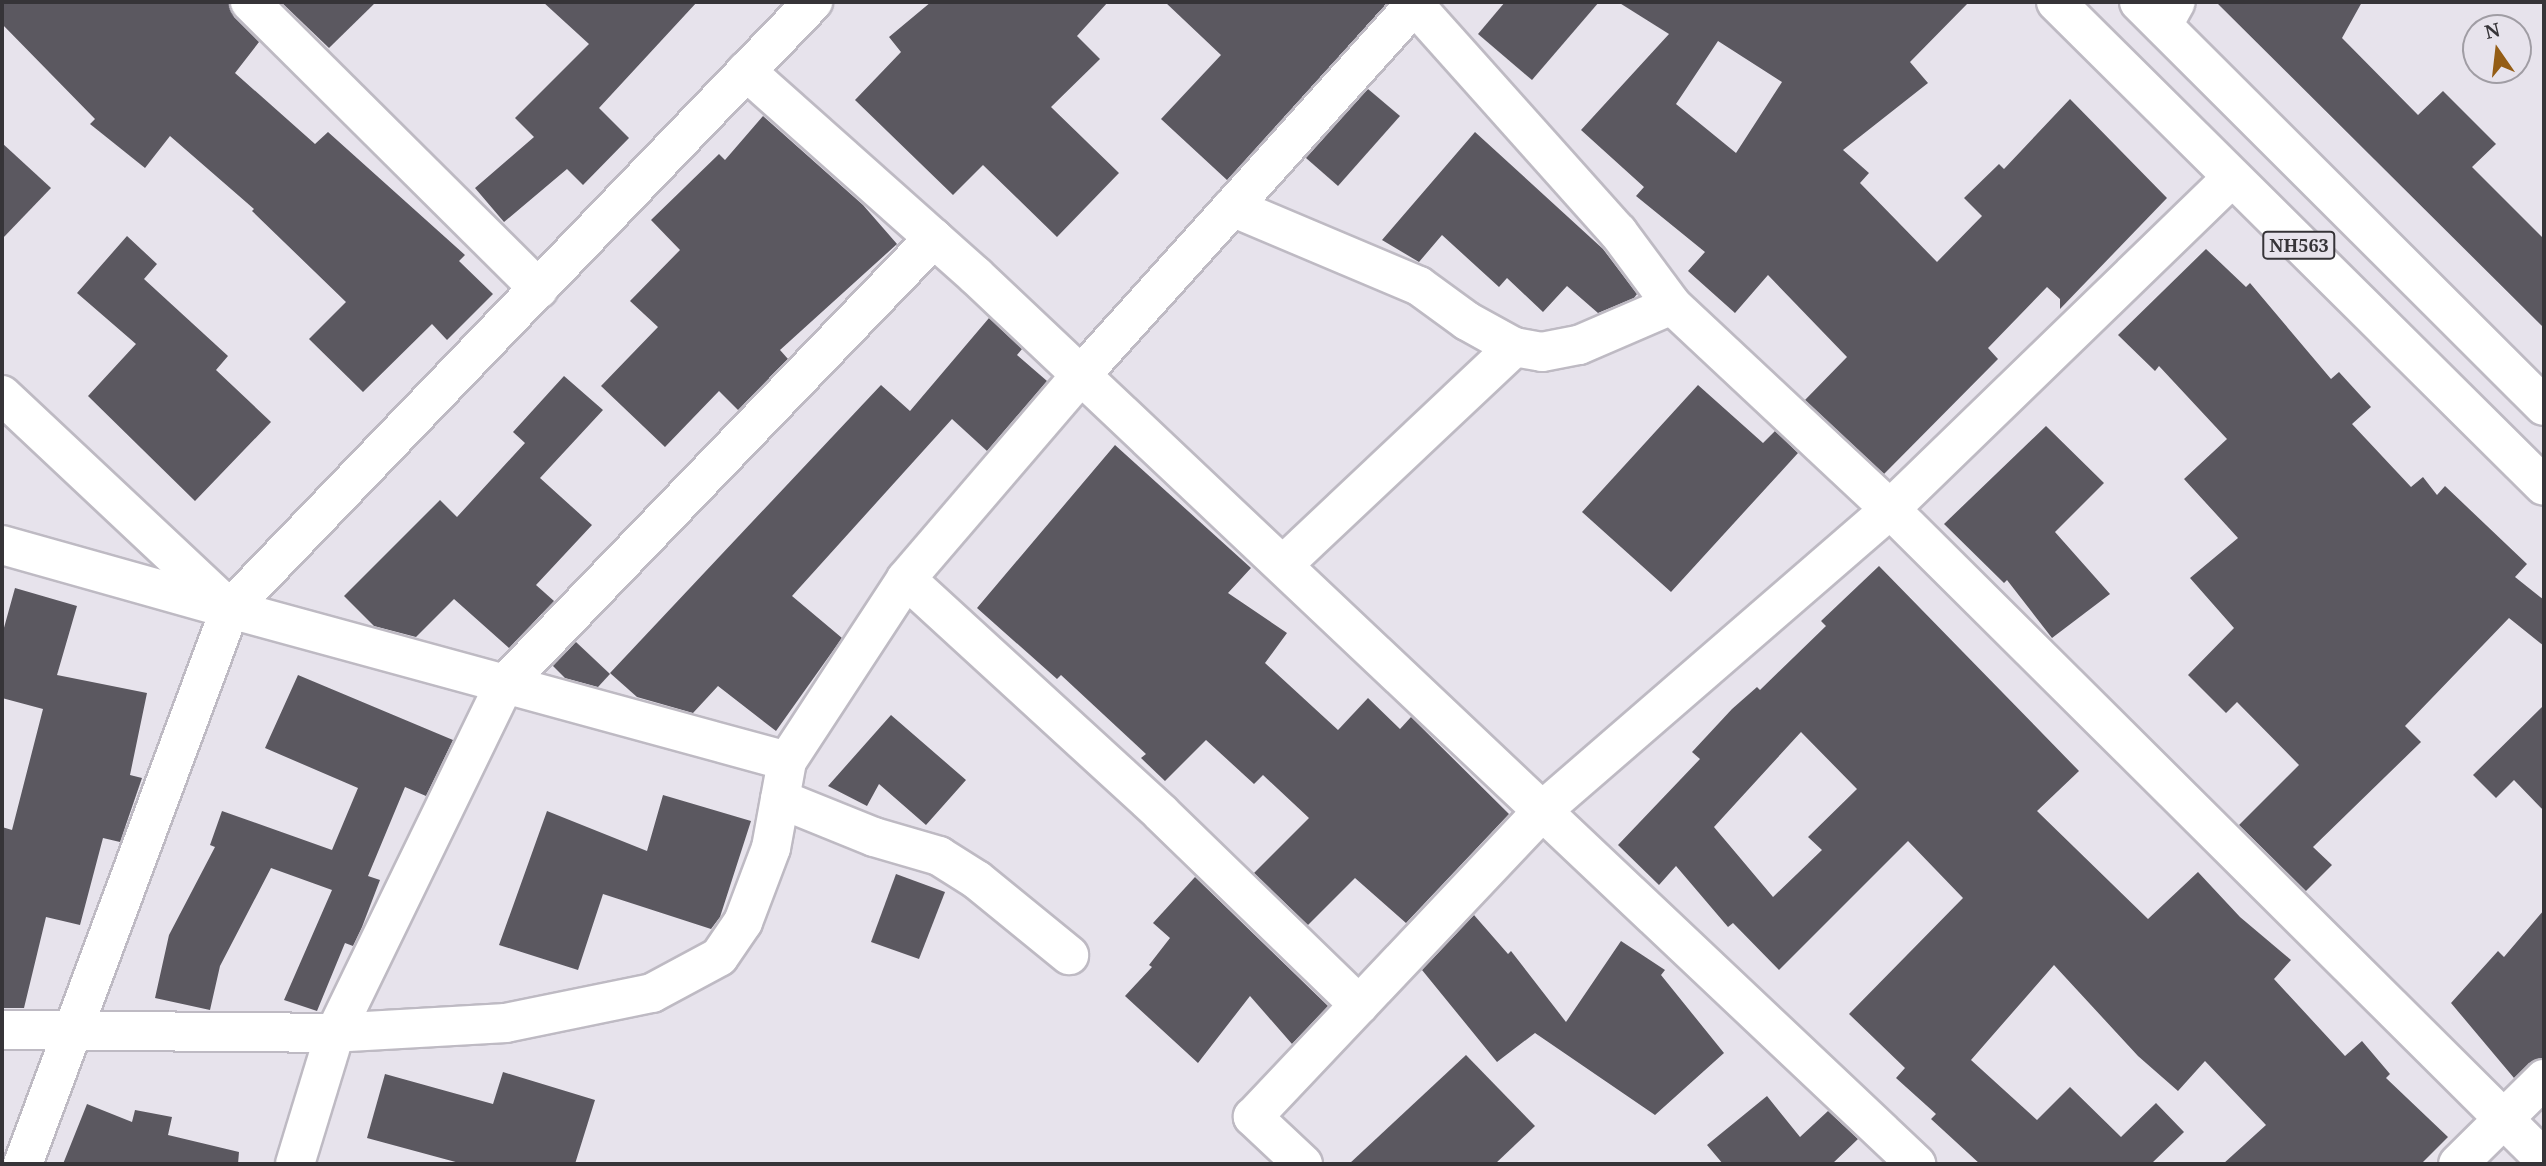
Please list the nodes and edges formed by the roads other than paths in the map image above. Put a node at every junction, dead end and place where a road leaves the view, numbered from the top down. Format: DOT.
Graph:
graph roads {
  1 [pos="250,2"];
  2 [pos="813,2"];
  3 [pos="2056,2"];
  4 [pos="1415,3"];
  5 [pos="2160,9"];
  6 [pos="746,71"];
  7 [pos="2231,179"];
  8 [pos="1232,207"];
  9 [pos="934,238"];
  10 [pos="539,289"];
  11 [pos="1672,305"];
  12 [pos="1514,347"];
  13 [pos="1081,375"];
  14 [pos="2,394"];
  15 [pos="2544,406"];
  16 [pos="2544,486"];
  17 [pos="1890,509"];
  18 [pos="2,545"];
  19 [pos="1283,565"];
  20 [pos="906,579"];
  21 [pos="230,609"];
  22 [pos="504,685"];
  23 [pos="787,761"];
  24 [pos="780,799"];
  25 [pos="1543,810"];
  26 [pos="1069,955"];
  27 [pos="1359,1005"];
  28 [pos="2,1030"];
  29 [pos="73,1031"];
  30 [pos="335,1033"];
  31 [pos="2544,1079"];
  32 [pos="2502,1117"];
  33 [pos="2544,1159"];
  34 [pos="23,1164"];
  35 [pos="295,1164"];
  36 [pos="1303,1164"];
  37 [pos="1916,1164"];
  38 [pos="2458,1164"];
  1 -- 10 [label="main road"];
  2 -- 6 [label="main road"];
  3 -- 7 [label="main road, NH563"];
  4 -- 8 [label="main road"];
  4 -- 11 [label="main road"];
  5 -- 15 [label="main road, NH563"];
  6 -- 9 [label="main road"];
  6 -- 10 [label="main road"];
  7 -- 16 [label="main road, NH563"];
  7 -- 17 [label="main road"];
  8 -- 12 [label="main road"];
  8 -- 13 [label="main road"];
  9 -- 13 [label="main road"];
  9 -- 22 [label="main road"];
  10 -- 21 [label="main road"];
  11 -- 12 [label="main road"];
  11 -- 17 [label="main road"];
  12 -- 19 [label="main road"];
  13 -- 19 [label="main road"];
  13 -- 20 [label="main road"];
  14 -- 21 [label="main road"];
  17 -- 25 [label="main road"];
  17 -- 32 [label="main road"];
  18 -- 21 [label="main road"];
  19 -- 25 [label="main road"];
  20 -- 23 [label="main road"];
  20 -- 27 [label="main road"];
  21 -- 22 [label="main road"];
  21 -- 29 [label="main road"];
  22 -- 23 [label="main road"];
  22 -- 30 [label="main road"];
  23 -- 24 [label="main road"];
  24 -- 26 [label="main road"];
  24 -- 30 [label="main road"];
  25 -- 27 [label="main road"];
  25 -- 37 [label="main road"];
  27 -- 36 [label="main road"];
  28 -- 29 [label="main road"];
  29 -- 30 [label="main road"];
  29 -- 34 [label="main road"];
  30 -- 35 [label="main road"];
  31 -- 32 [label="main road"];
  32 -- 33 [label="main road"];
  32 -- 38 [label="main road"];
}
